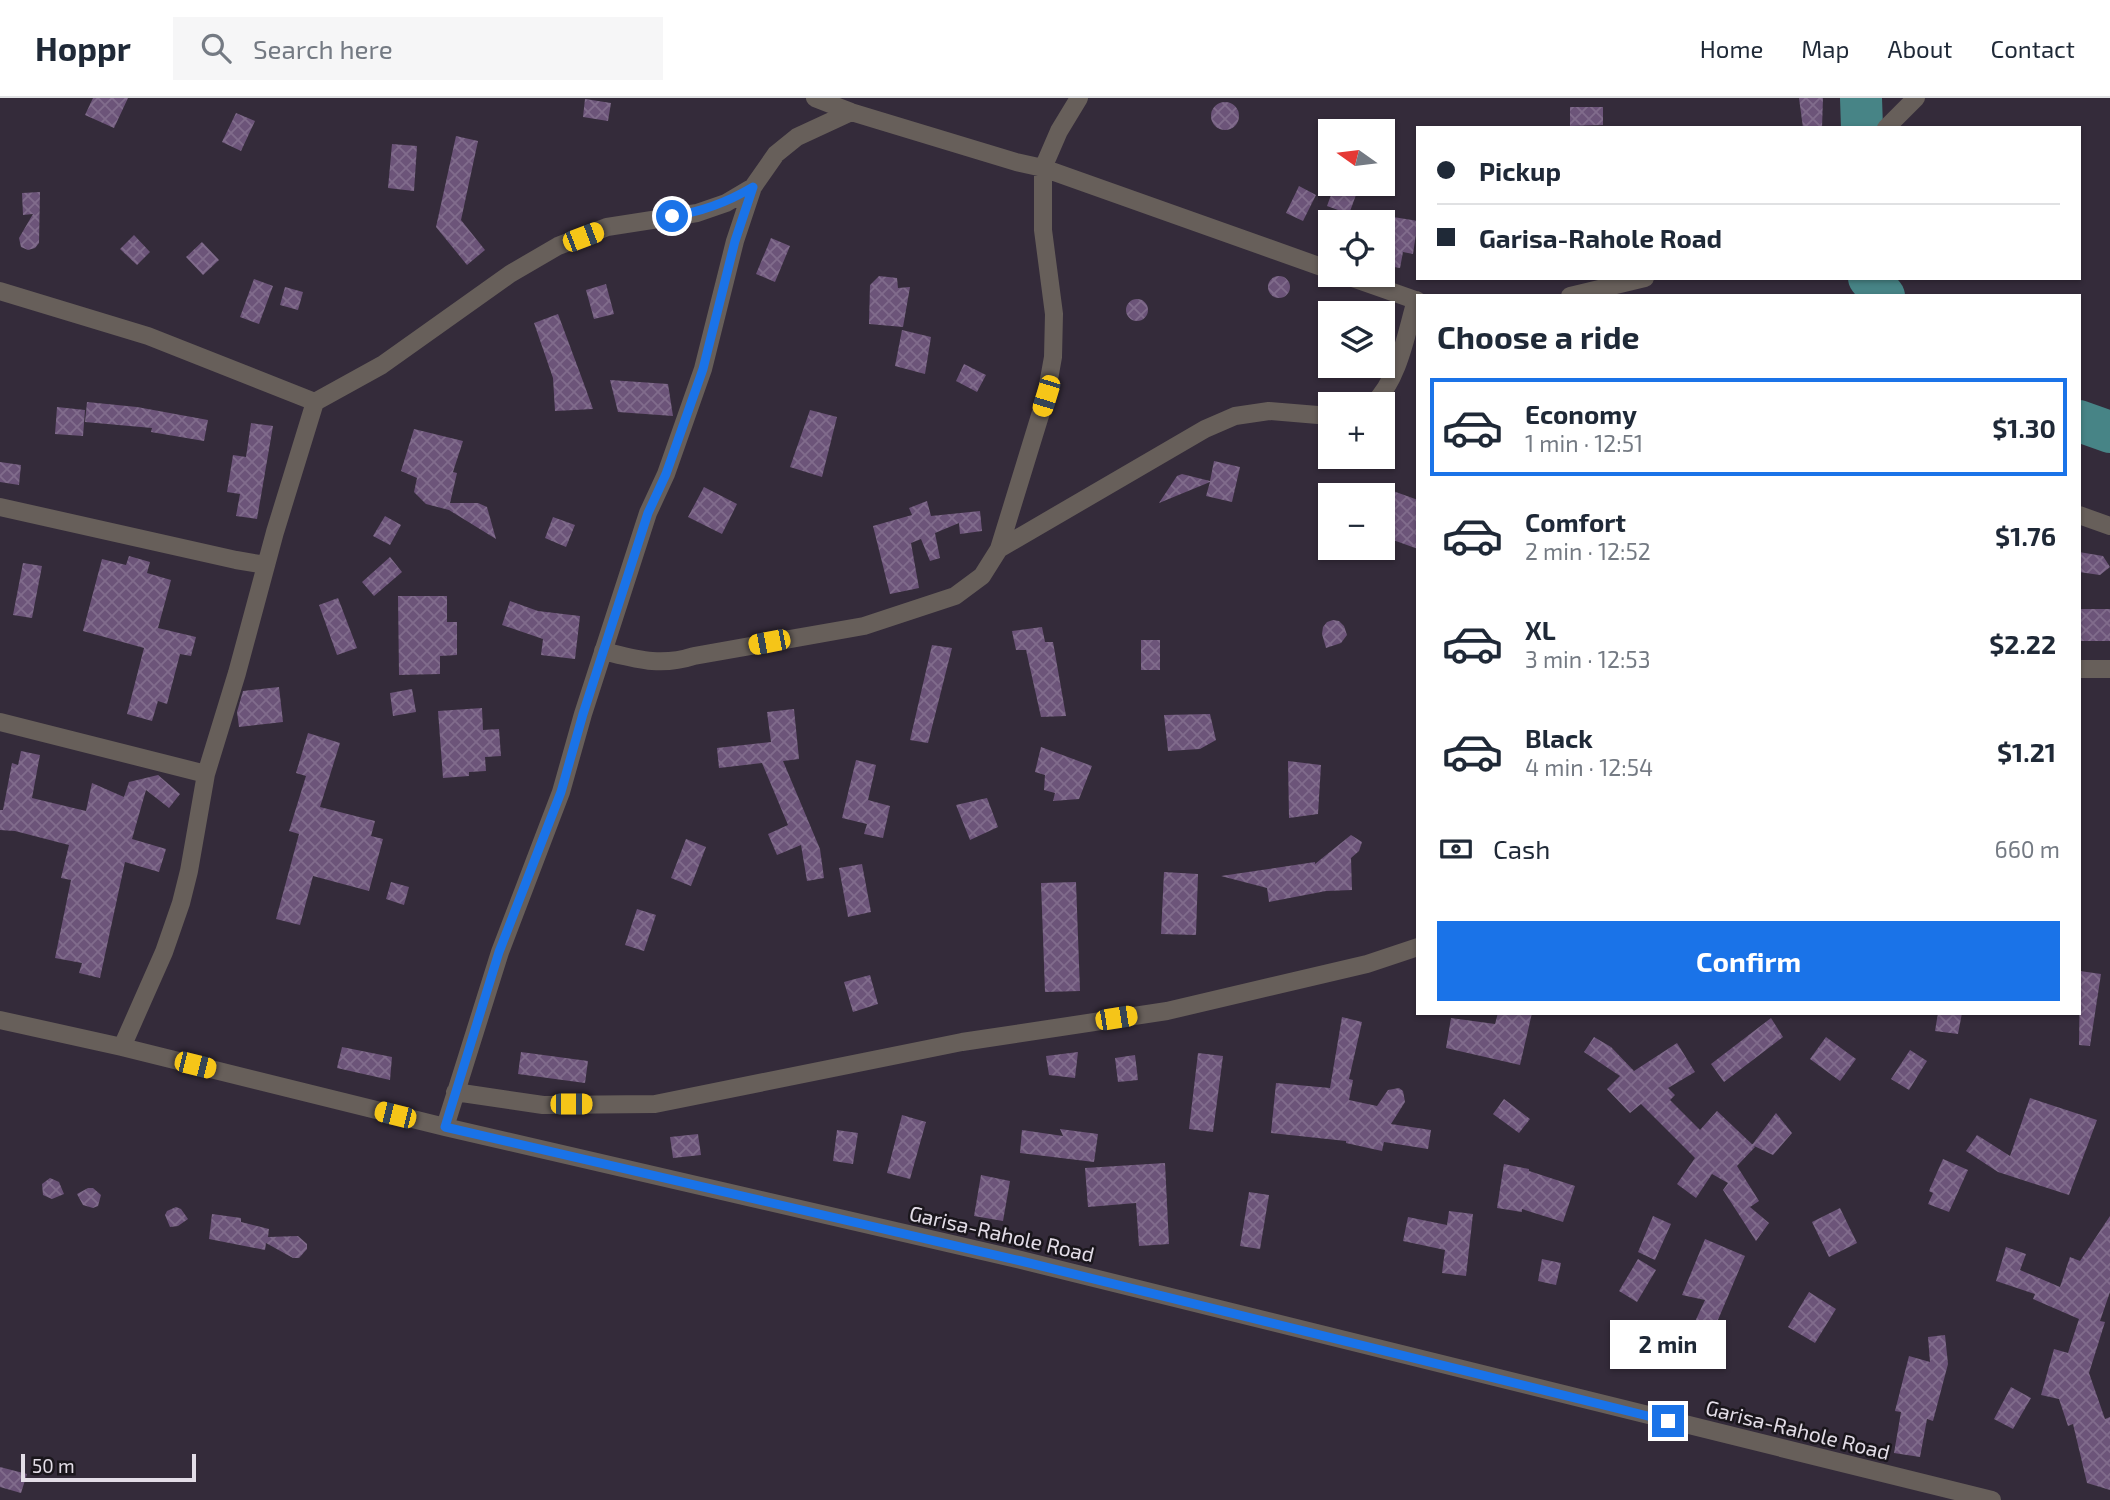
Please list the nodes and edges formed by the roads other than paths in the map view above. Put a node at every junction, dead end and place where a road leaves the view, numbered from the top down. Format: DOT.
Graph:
graph roads {
  1 [pos="815,98"];
  2 [pos="1079,98"];
  3 [pos="1916,98"];
  4 [pos="851,112"];
  5 [pos="1888,126"];
  6 [pos="1043,168"];
  7 [pos="753,187"];
  8 [pos="1318,266"];
  9 [pos="1637,280"];
  10 [pos="1379,287"];
  11 [pos="0,291"];
  12 [pos="1578,294"];
  13 [pos="1416,300"];
  14 [pos="1416,303"];
  15 [pos="1383,392"];
  16 [pos="315,402"];
  17 [pos="1318,415"];
  18 [pos="0,507"];
  19 [pos="2081,516"];
  20 [pos="2110,526"];
  21 [pos="999,549"];
  22 [pos="266,565"];
  23 [pos="603,651"];
  24 [pos="2081,669"];
  25 [pos="2110,670"];
  26 [pos="0,722"];
  27 [pos="206,774"];
  28 [pos="1416,948"];
  29 [pos="0,1020"];
  30 [pos="122,1047"];
  31 [pos="455,1092"];
  32 [pos="445,1127"];
  33 [pos="1992,1500"];
  1 -- 4 [label="street"];
  2 -- 6 [label="street"];
  3 -- 5 [label="street"];
  4 -- 6 [label="street"];
  4 -- 7 [label="street"];
  6 -- 8 [label="street"];
  6 -- 21 [label="street"];
  7 -- 16 [label="street"];
  7 -- 23 [label="street"];
  9 -- 12 [label="street"];
  10 -- 13 [label="street"];
  11 -- 16 [label="street"];
  14 -- 15 [label="street"];
  16 -- 22 [label="street"];
  17 -- 21 [label="street"];
  18 -- 22 [label="street"];
  19 -- 20 [label="street"];
  21 -- 23 [label="street"];
  22 -- 27 [label="street"];
  23 -- 31 [label="street"];
  24 -- 25 [label="street"];
  26 -- 27 [label="street"];
  27 -- 30 [label="street"];
  28 -- 31 [label="street"];
  29 -- 30 [label="street, Garisa-Rahole Road"];
  30 -- 32 [label="street, Garisa-Rahole Road"];
  31 -- 32 [label="street"];
  32 -- 33 [label="street, Garisa-Rahole Road"];
}
